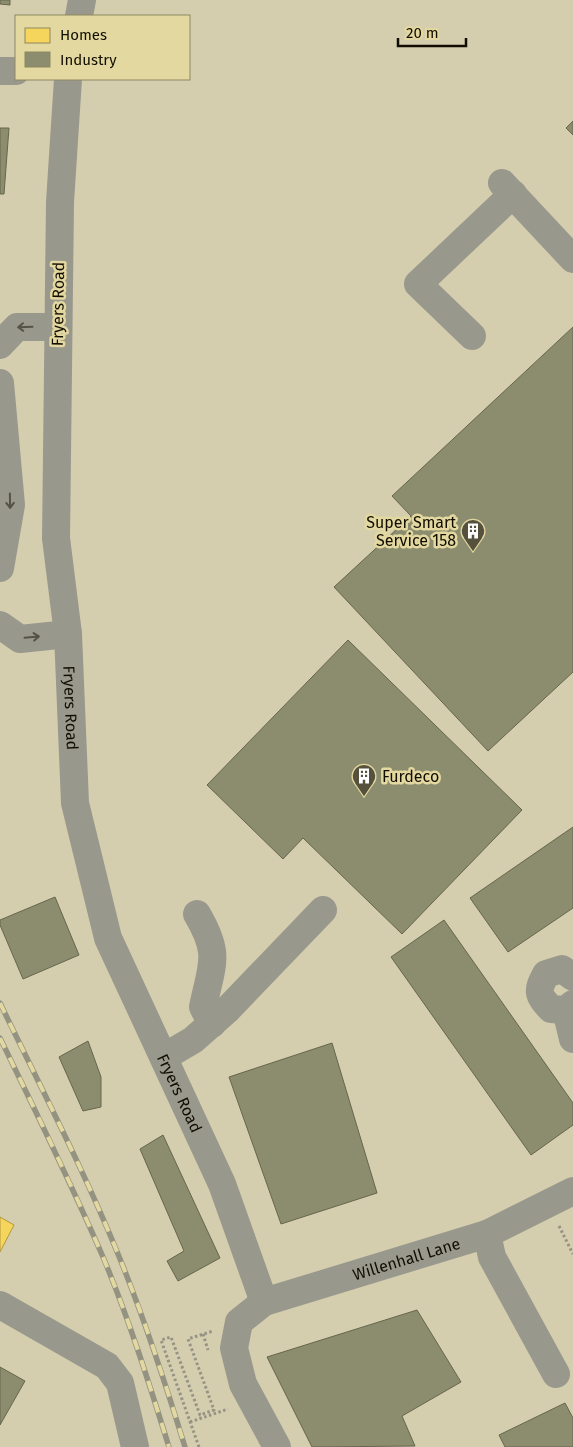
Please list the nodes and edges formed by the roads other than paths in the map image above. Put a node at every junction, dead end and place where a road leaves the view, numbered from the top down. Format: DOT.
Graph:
graph roads {
  1 [pos="82,0"];
  2 [pos="79,15"];
  3 [pos="0,70"];
  4 [pos="15,71"];
  5 [pos="68,80"];
  6 [pos="569,246"];
  7 [pos="58,327"];
  8 [pos="472,336"];
  9 [pos="0,345"];
  10 [pos="0,383"];
  11 [pos="0,568"];
  12 [pos="0,625"];
  13 [pos="68,634"];
  14 [pos="323,910"];
  15 [pos="197,914"];
  16 [pos="569,966"];
  17 [pos="569,1007"];
  18 [pos="212,1024"];
  19 [pos="573,1040"];
  20 [pos="164,1056"];
  21 [pos="573,1191"];
  22 [pos="487,1234"];
  23 [pos="264,1302"];
  24 [pos="0,1305"];
  25 [pos="556,1374"];
  26 [pos="135,1447"];
  27 [pos="277,1447"];
  1 -- 2 [label="street"];
  3 -- 4 [label="street"];
  5 -- 7 [label="street, Fryers Road"];
  6 -- 8 [label="street"];
  7 -- 9 [label="street, one-way"];
  7 -- 13 [label="street, Fryers Road"];
  10 -- 11 [label="street, one-way"];
  12 -- 13 [label="street, one-way"];
  13 -- 20 [label="street, Fryers Road"];
  14 -- 18 [label="street"];
  15 -- 18 [label="street"];
  16 -- 17 [label="street"];
  17 -- 19 [label="street"];
  18 -- 20 [label="street"];
  20 -- 23 [label="street, Fryers Road"];
  21 -- 22 [label="street, Willenhall Lane"];
  22 -- 23 [label="street, Willenhall Lane"];
  22 -- 25 [label="street"];
  23 -- 27 [label="street, Willenhall Lane"];
  24 -- 26 [label="street"];
}
